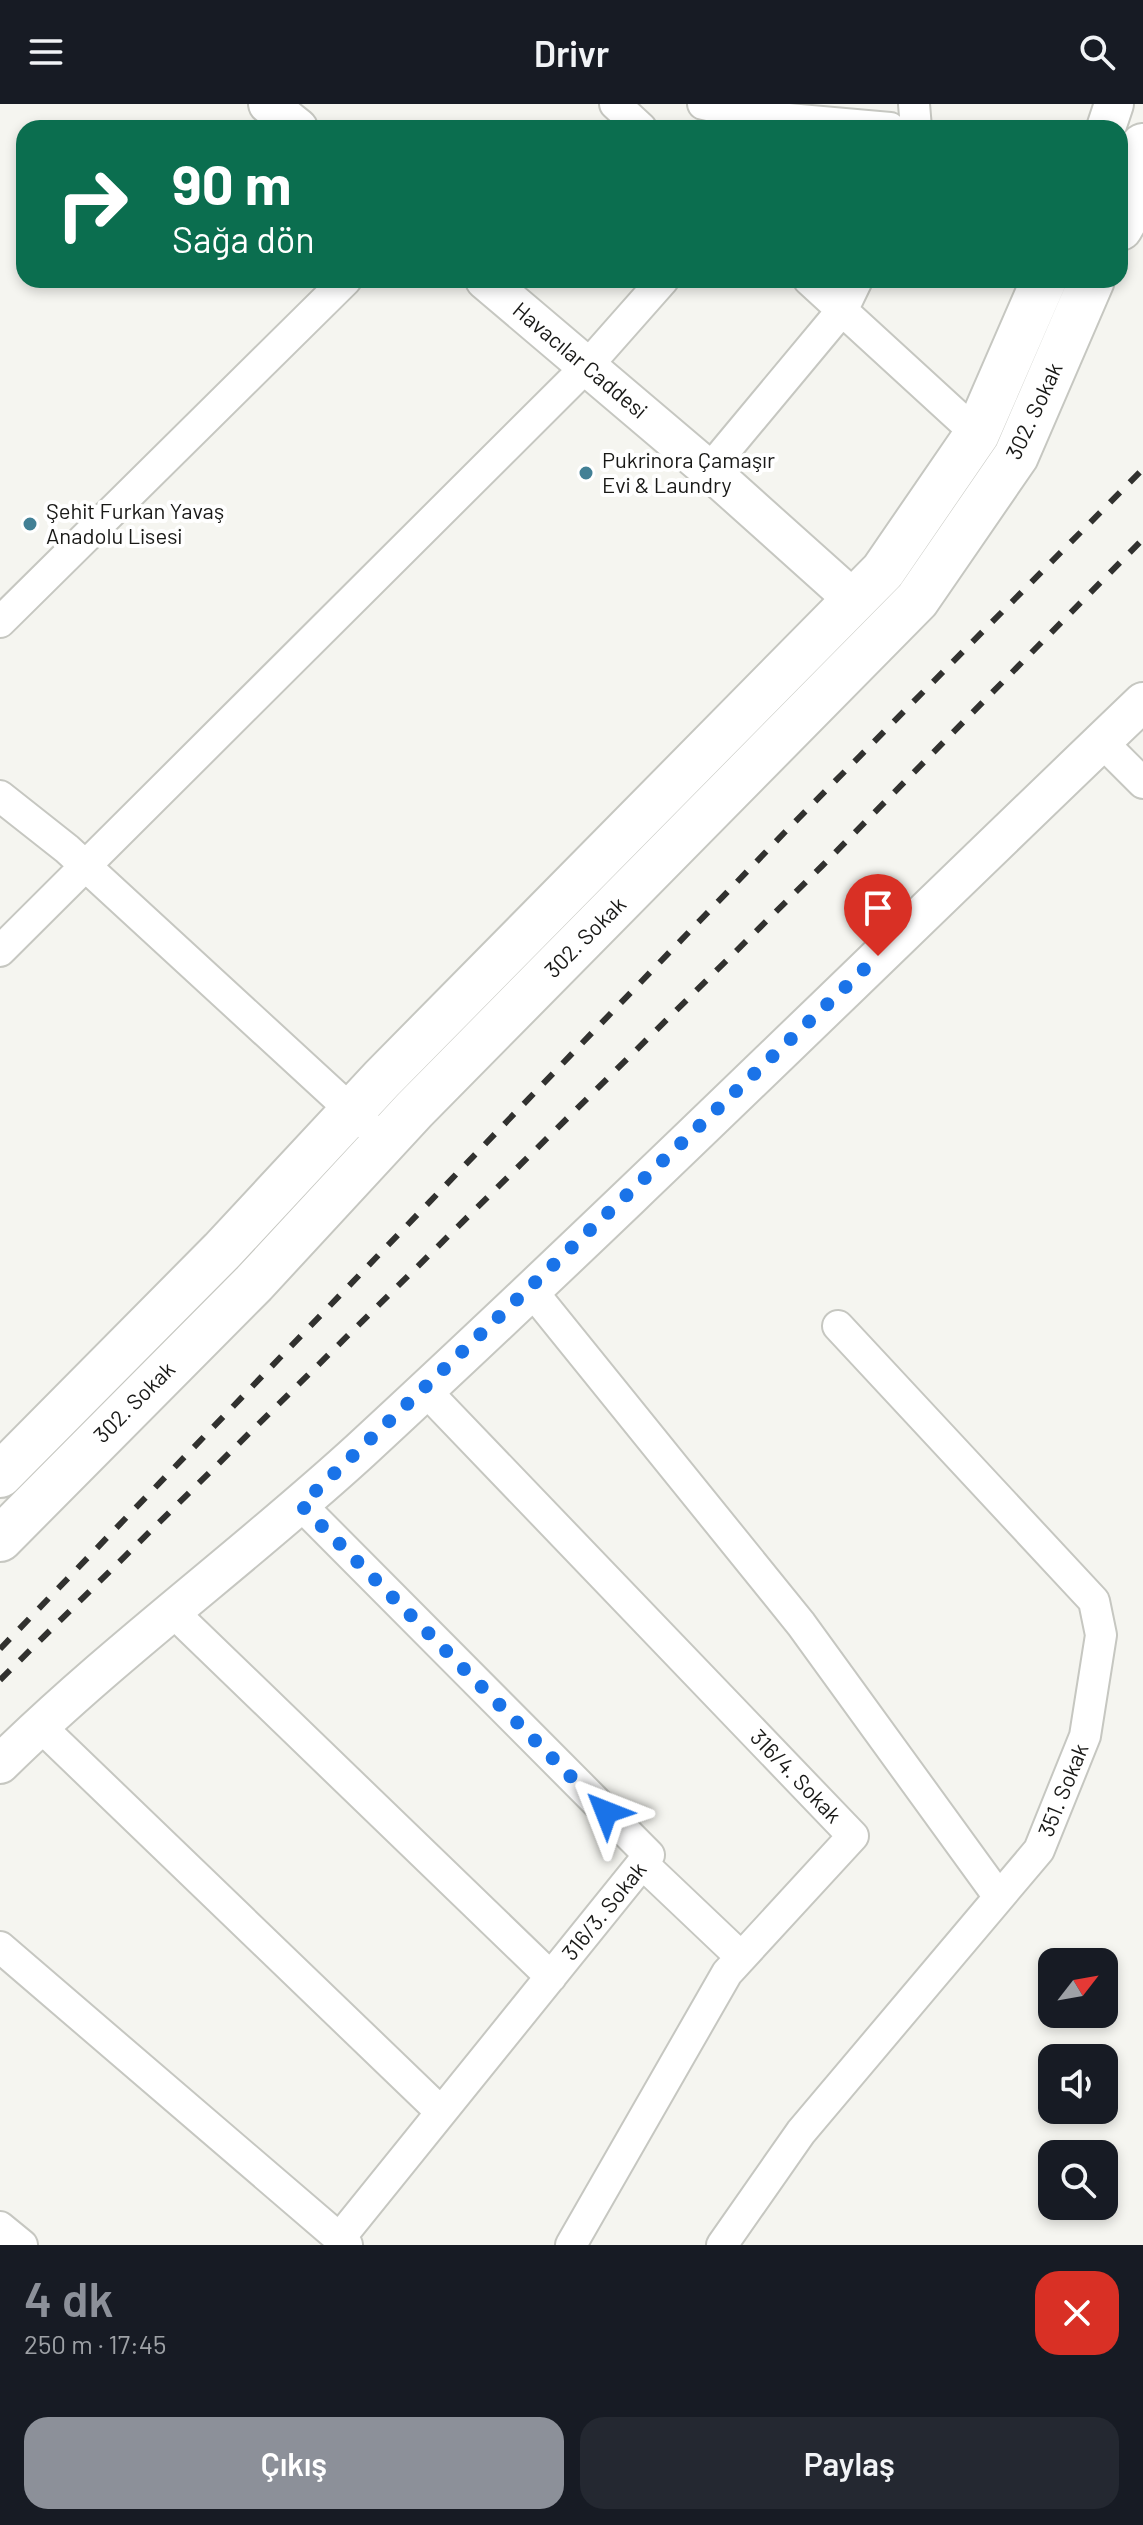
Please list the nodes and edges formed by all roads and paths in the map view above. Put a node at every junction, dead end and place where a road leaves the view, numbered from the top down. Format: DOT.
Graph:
graph roads {
  1 [pos="268,104"];
  2 [pos="615,104"];
  3 [pos="703,104"];
  4 [pos="288,120"];
  5 [pos="632,120"];
  6 [pos="800,120"];
  7 [pos="1143,146"];
  8 [pos="1128,163"];
  9 [pos="1143,188"];
  10 [pos="1128,214"];
  11 [pos="338,288"];
  12 [pos="494,288"];
  13 [pos="656,288"];
  14 [pos="818,288"];
  15 [pos="853,288"];
  16 [pos="1041,288"];
  17 [pos="1089,288"];
  18 [pos="843,309"];
  19 [pos="587,366"];
  20 [pos="977,434"];
  21 [pos="709,470"];
  22 [pos="854,600"];
  23 [pos="0,622"];
  24 [pos="1143,702"];
  25 [pos="1102,742"];
  26 [pos="1143,783"];
  27 [pos="0,796"];
  28 [pos="83,864"];
  29 [pos="0,951"];
  30 [pos="353,1111"];
  31 [pos="385,1141"];
  32 [pos="531,1290"];
  33 [pos="838,1326"];
  34 [pos="425,1390"];
  35 [pos="0,1475"];
  36 [pos="301,1505"];
  37 [pos="0,1539"];
  38 [pos="173,1612"];
  39 [pos="39,1725"];
  40 [pos="0,1764"];
  41 [pos="643,1864"];
  42 [pos="999,1897"];
  43 [pos="0,1947"];
  44 [pos="741,1957"];
  45 [pos="551,1977"];
  46 [pos="441,2112"];
  47 [pos="0,2227"];
  48 [pos="343,2242"];
  49 [pos="22,2245"];
  50 [pos="571,2245"];
  51 [pos="722,2245"];
  1 -- 4 [label="street"];
  2 -- 5 [label="street"];
  3 -- 6 [label="street"];
  7 -- 8 [label="main road"];
  9 -- 10 [label="main road"];
  11 -- 23 [label="street"];
  12 -- 19 [label="street, Havacılar Caddesi"];
  13 -- 19 [label="street"];
  14 -- 18 [label="street"];
  15 -- 18 [label="street"];
  16 -- 20 [label="main road, 302. Sokak"];
  17 -- 31 [label="main road, 302. Sokak"];
  18 -- 20 [label="street"];
  18 -- 21 [label="street"];
  19 -- 21 [label="street, Havacılar Caddesi"];
  19 -- 28 [label="street"];
  20 -- 22 [label="main road, 302. Sokak"];
  21 -- 22 [label="street, Havacılar Caddesi"];
  22 -- 30 [label="main road, 302. Sokak"];
  24 -- 25 [label="street"];
  25 -- 26 [label="street"];
  25 -- 32 [label="street"];
  27 -- 28 [label="street"];
  28 -- 29 [label="street"];
  28 -- 30 [label="street"];
  30 -- 31 [label="street"];
  30 -- 35 [label="main road, 302. Sokak"];
  31 -- 37 [label="main road, 302. Sokak"];
  32 -- 34 [label="street"];
  32 -- 42 [label="street"];
  33 -- 42 [label="street, 351. Sokak"];
  34 -- 36 [label="street"];
  34 -- 44 [label="street, 316/4. Sokak"];
  36 -- 38 [label="street"];
  36 -- 41 [label="street, 316/3. Sokak"];
  38 -- 39 [label="street"];
  38 -- 45 [label="street"];
  39 -- 40 [label="street"];
  39 -- 46 [label="street"];
  41 -- 44 [label="street"];
  41 -- 45 [label="street, 316/3. Sokak"];
  42 -- 51 [label="street, 351. Sokak"];
  43 -- 48 [label="street"];
  44 -- 50 [label="street, 316/4. Sokak"];
  45 -- 46 [label="street, 316/3. Sokak"];
  46 -- 48 [label="street, 316/3. Sokak"];
  47 -- 49 [label="street"];
}
